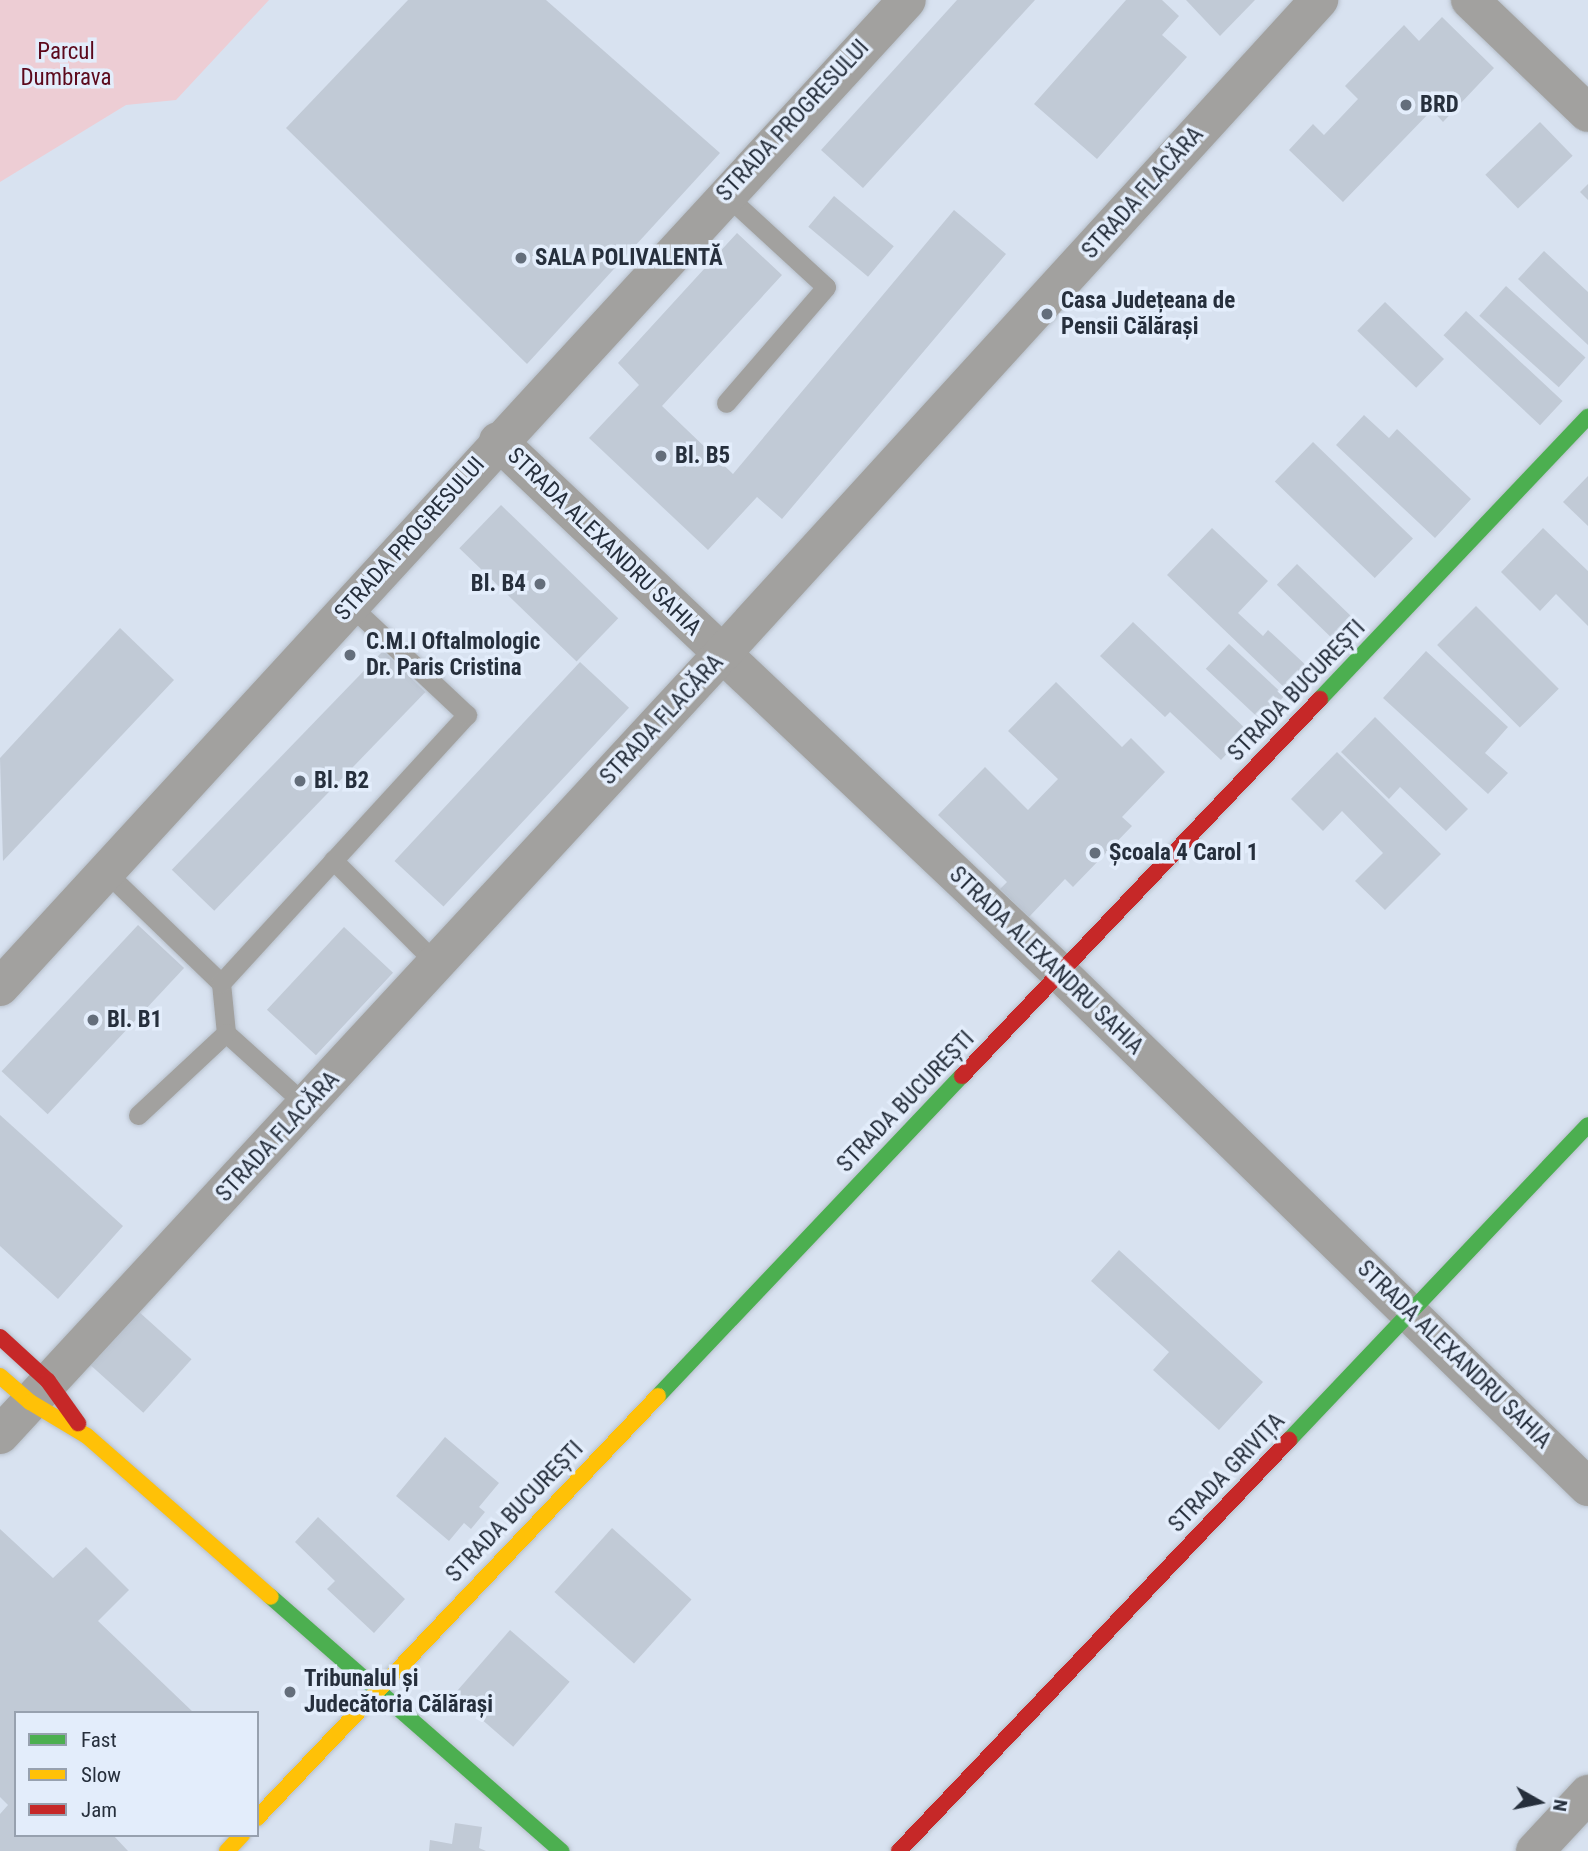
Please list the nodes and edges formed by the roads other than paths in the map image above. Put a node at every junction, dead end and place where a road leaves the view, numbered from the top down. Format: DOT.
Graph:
graph roads {
  1 [pos="907,0"];
  2 [pos="1319,0"];
  3 [pos="1470,0"];
  4 [pos="1588,113"];
  5 [pos="725,194"];
  6 [pos="726,403"];
  7 [pos="1588,417"];
  8 [pos="498,441"];
  9 [pos="350,605"];
  10 [pos="722,654"];
  11 [pos="333,860"];
  12 [pos="106,872"];
  13 [pos="437,964"];
  14 [pos="1060,973"];
  15 [pos="221,984"];
  16 [pos="0,987"];
  17 [pos="226,1033"];
  18 [pos="307,1106"];
  19 [pos="138,1115"];
  20 [pos="1588,1125"];
  21 [pos="1411,1312"];
  22 [pos="0,1337"];
  23 [pos="0,1376"];
  24 [pos="39,1392"];
  25 [pos="0,1435"];
  26 [pos="88,1436"];
  27 [pos="1588,1487"];
  28 [pos="376,1691"];
  29 [pos="1588,1794"];
  30 [pos="259,1816"];
  31 [pos="240,1837"];
  32 [pos="227,1851"];
  33 [pos="561,1851"];
  34 [pos="899,1851"];
  35 [pos="1535,1851"];
  1 -- 5 [label="street, STRADA PROGRESULUI"];
  2 -- 10 [label="street, STRADA FLACĂRA"];
  3 -- 4 [label="street"];
  5 -- 6 [label="lane"];
  5 -- 8 [label="street, STRADA PROGRESULUI"];
  7 -- 14 [label="main road, STRADA BUCUREȘTI"];
  8 -- 9 [label="street, STRADA PROGRESULUI"];
  8 -- 10 [label="street, STRADA ALEXANDRU SAHIA"];
  9 -- 11 [label="lane"];
  9 -- 12 [label="street, STRADA PROGRESULUI"];
  10 -- 13 [label="street, STRADA FLACĂRA"];
  10 -- 14 [label="street, STRADA ALEXANDRU SAHIA"];
  11 -- 13 [label="lane"];
  11 -- 15 [label="lane"];
  12 -- 15 [label="lane"];
  12 -- 16 [label="street, STRADA PROGRESULUI"];
  13 -- 18 [label="street, STRADA FLACĂRA"];
  14 -- 21 [label="street, STRADA ALEXANDRU SAHIA"];
  14 -- 28 [label="main road, STRADA BUCUREȘTI"];
  15 -- 17 [label="lane"];
  17 -- 18 [label="lane"];
  17 -- 19 [label="lane"];
  18 -- 24 [label="street, STRADA FLACĂRA"];
  20 -- 21 [label="main road, STRADA GRIVIȚA"];
  21 -- 27 [label="street, STRADA ALEXANDRU SAHIA"];
  21 -- 34 [label="main road, STRADA GRIVIȚA"];
  22 -- 24 [label="main road"];
  23 -- 24 [label="main road"];
  24 -- 25 [label="street, STRADA FLACĂRA"];
  24 -- 26 [label="main road"];
  24 -- 26 [label="main road"];
  26 -- 28 [label="main road"];
  28 -- 30 [label="main road, STRADA BUCUREȘTI"];
  28 -- 33 [label="main road"];
  29 -- 35 [label="street"];
  31 -- 32 [label="main road"];
}
